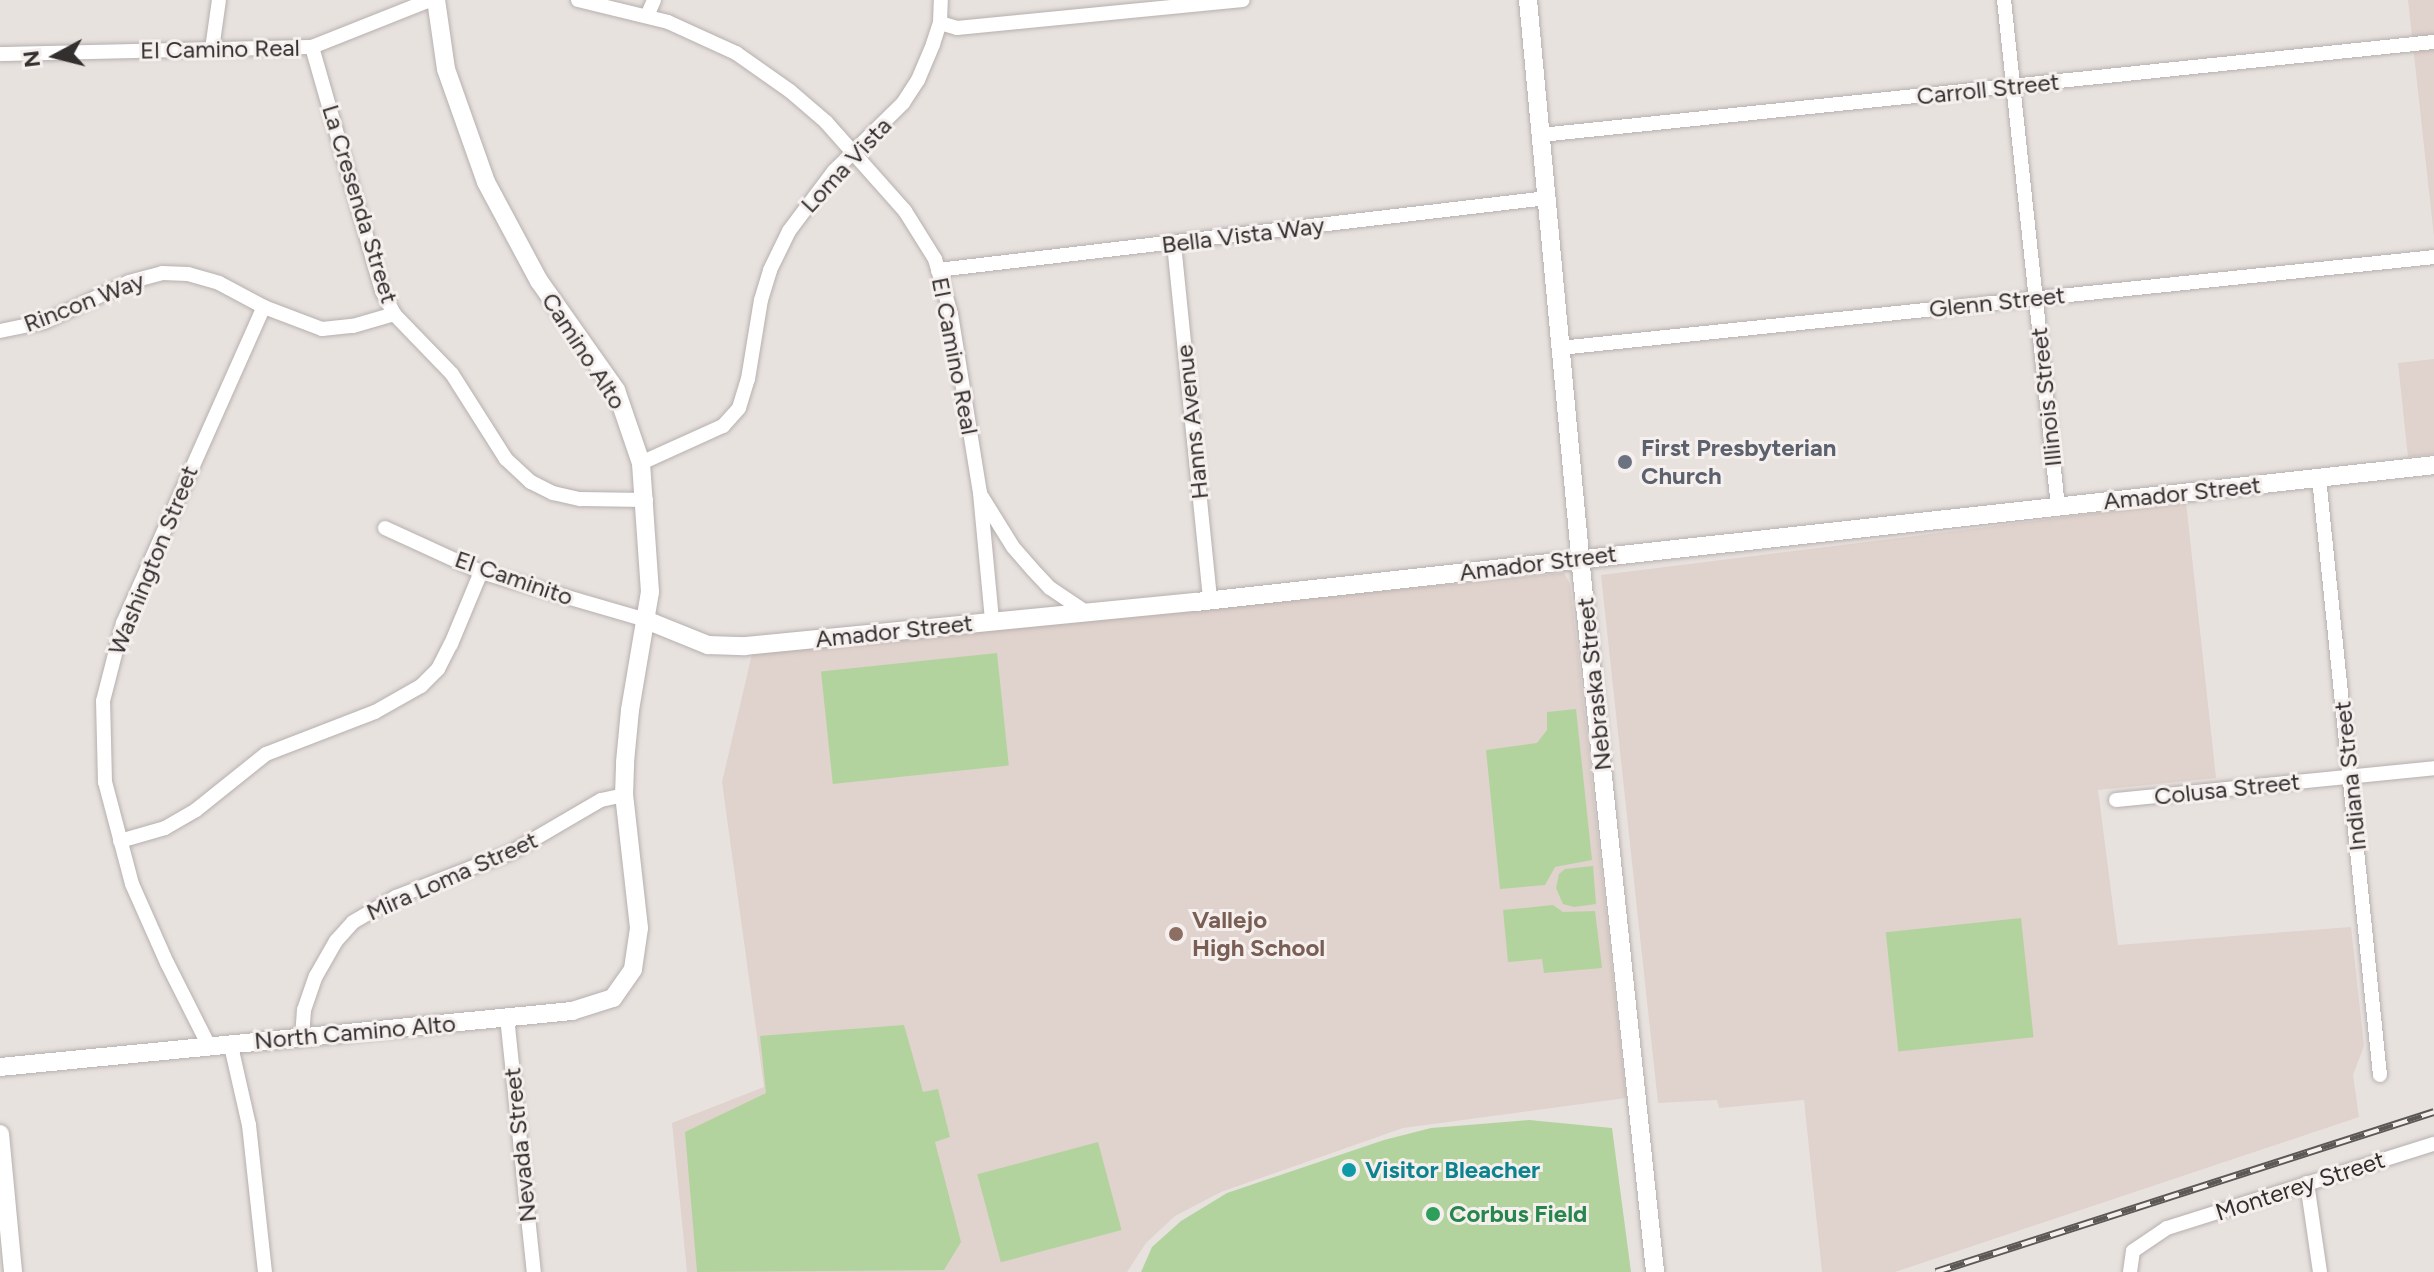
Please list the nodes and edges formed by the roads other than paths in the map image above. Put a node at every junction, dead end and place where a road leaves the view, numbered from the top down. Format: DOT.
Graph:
graph roads {
  1 [pos="219,0"];
  2 [pos="433,0"];
  3 [pos="578,0"];
  4 [pos="654,0"];
  5 [pos="941,0"];
  6 [pos="1243,0"];
  7 [pos="1528,0"];
  8 [pos="2004,0"];
  9 [pos="1141,6"];
  10 [pos="647,16"];
  11 [pos="940,23"];
  12 [pos="2434,42"];
  13 [pos="312,47"];
  14 [pos="212,49"];
  15 [pos="0,54"];
  16 [pos="2013,86"];
  17 [pos="1541,135"];
  18 [pos="854,152"];
  19 [pos="1547,198"];
  20 [pos="1174,244"];
  21 [pos="2434,257"];
  22 [pos="938,270"];
  23 [pos="2036,298"];
  24 [pos="264,307"];
  25 [pos="394,314"];
  26 [pos="0,331"];
  27 [pos="1560,348"];
  28 [pos="641,463"];
  29 [pos="2434,465"];
  30 [pos="2319,478"];
  31 [pos="980,493"];
  32 [pos="646,500"];
  33 [pos="2058,507"];
  34 [pos="385,528"];
  35 [pos="1581,558"];
  36 [pos="481,572"];
  37 [pos="1210,600"];
  38 [pos="1087,613"];
  39 [pos="646,620"];
  40 [pos="992,621"];
  41 [pos="2434,768"];
  42 [pos="2350,777"];
  43 [pos="624,795"];
  44 [pos="2116,800"];
  45 [pos="120,841"];
  46 [pos="637,910"];
  47 [pos="507,1017"];
  48 [pos="302,1038"];
  49 [pos="209,1046"];
  50 [pos="231,1046"];
  51 [pos="0,1067"];
  52 [pos="2380,1075"];
  53 [pos="0,1134"];
  54 [pos="2434,1144"];
  55 [pos="2307,1183"];
  56 [pos="13,1272"];
  57 [pos="265,1272"];
  58 [pos="534,1272"];
  59 [pos="1655,1272"];
  60 [pos="2130,1272"];
  61 [pos="2320,1272"];
  1 -- 14 [label="street"];
  2 -- 13 [label="street, El Camino Real"];
  2 -- 28 [label="street, Camino Alto"];
  3 -- 10 [label="street, El Camino Real"];
  4 -- 10 [label="street"];
  5 -- 11 [label="street, Loma Vista"];
  6 -- 9 [label="street"];
  7 -- 17 [label="street, Nebraska Street"];
  8 -- 16 [label="street, Illinois Street"];
  9 -- 11 [label="street"];
  10 -- 18 [label="street, El Camino Real"];
  11 -- 18 [label="street, Loma Vista"];
  12 -- 16 [label="street, Carroll Street"];
  13 -- 14 [label="street, El Camino Real"];
  13 -- 25 [label="street, La Cresenda Street"];
  14 -- 15 [label="street, El Camino Real"];
  16 -- 17 [label="street, Carroll Street"];
  16 -- 23 [label="street, Illinois Street"];
  17 -- 19 [label="street, Nebraska Street"];
  18 -- 22 [label="street, El Camino Real"];
  18 -- 28 [label="street, Loma Vista"];
  19 -- 20 [label="street, Bella Vista Way"];
  19 -- 27 [label="street, Nebraska Street"];
  20 -- 22 [label="street, Bella Vista Way"];
  20 -- 37 [label="street, Hanns Avenue"];
  21 -- 23 [label="street, Glenn Street"];
  22 -- 31 [label="street, El Camino Real"];
  23 -- 27 [label="street, Glenn Street"];
  23 -- 33 [label="street, Illinois Street"];
  24 -- 25 [label="street, Rincon Way"];
  24 -- 26 [label="street, Rincon Way"];
  24 -- 45 [label="street, Washington Street"];
  25 -- 32 [label="street, La Cresenda Street"];
  27 -- 35 [label="street, Nebraska Street"];
  28 -- 32 [label="street, Camino Alto"];
  29 -- 30 [label="street, Amador Street"];
  30 -- 33 [label="street, Amador Street"];
  30 -- 42 [label="street, Indiana Street"];
  31 -- 38 [label="street"];
  31 -- 40 [label="street, El Camino Real"];
  32 -- 39 [label="street, Camino Alto"];
  33 -- 35 [label="street, Amador Street"];
  34 -- 36 [label="street, El Caminito"];
  35 -- 37 [label="street, Amador Street"];
  35 -- 59 [label="street, Nebraska Street"];
  36 -- 39 [label="street, El Caminito"];
  36 -- 45 [label="street"];
  37 -- 38 [label="street, Amador Street"];
  38 -- 40 [label="street, Amador Street"];
  39 -- 40 [label="street, Amador Street"];
  39 -- 43 [label="street, Camino Alto"];
  41 -- 42 [label="street, Colusa Street"];
  42 -- 44 [label="street, Colusa Street"];
  42 -- 52 [label="street, Indiana Street"];
  43 -- 46 [label="street, Camino Alto"];
  43 -- 48 [label="street, Mira Loma Street"];
  45 -- 49 [label="street, Washington Street"];
  46 -- 47 [label="street, North Camino Alto"];
  47 -- 48 [label="street, North Camino Alto"];
  47 -- 58 [label="street, Nevada Street"];
  48 -- 50 [label="street, North Camino Alto"];
  49 -- 50 [label="street, North Camino Alto"];
  49 -- 51 [label="street, North Camino Alto"];
  50 -- 57 [label="street"];
  53 -- 56 [label="street"];
  54 -- 55 [label="street, Monterey Street"];
  55 -- 60 [label="street, Monterey Street"];
  55 -- 61 [label="street"];
}
